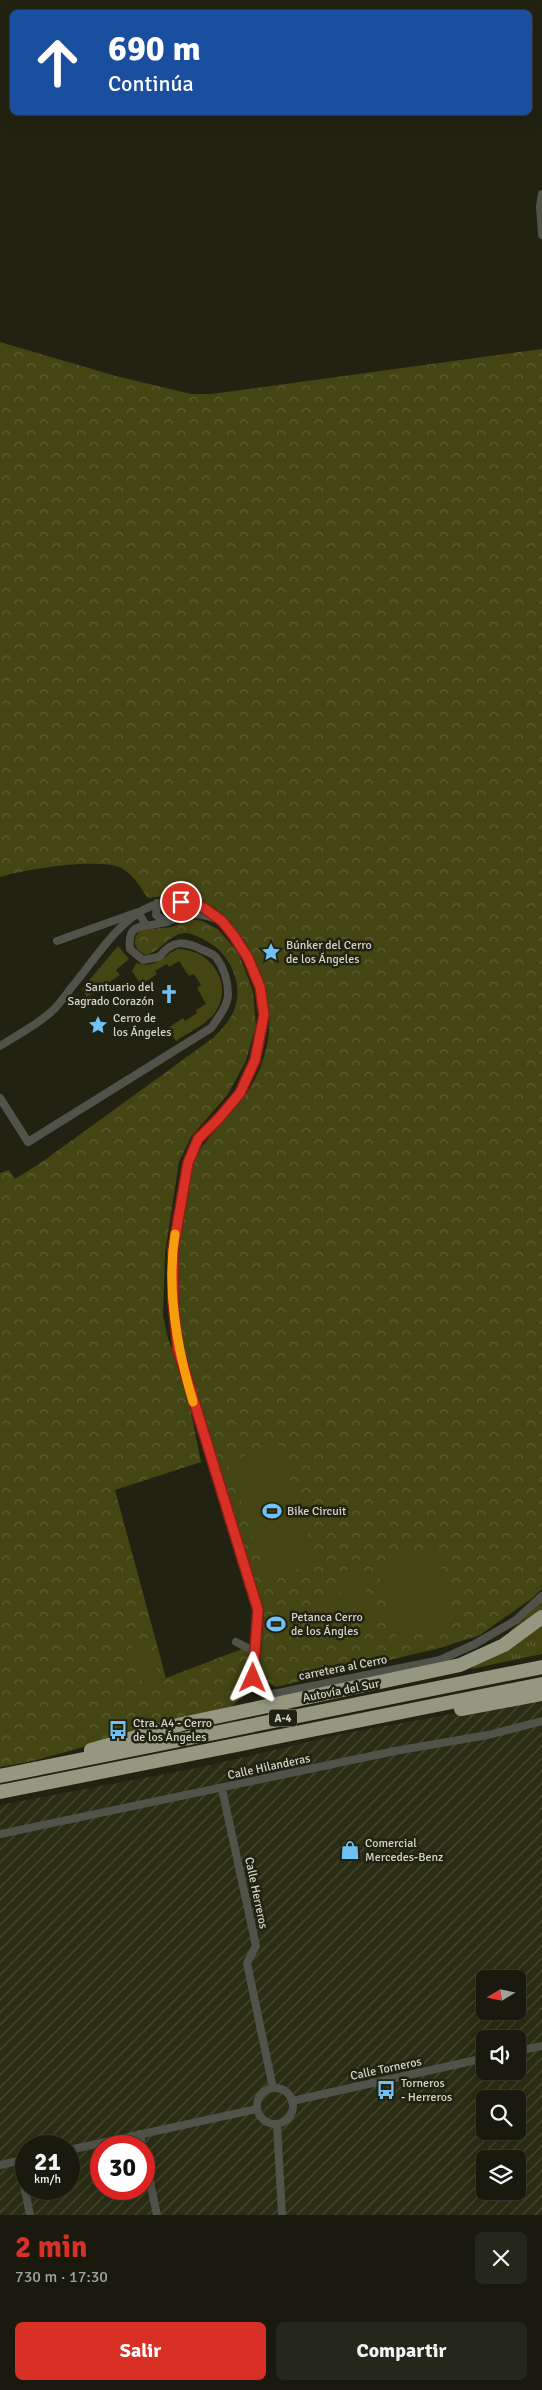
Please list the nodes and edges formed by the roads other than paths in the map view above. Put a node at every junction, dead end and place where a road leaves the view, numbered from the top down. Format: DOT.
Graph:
graph roads {
  1 [pos="542,194"];
  2 [pos="542,235"];
  3 [pos="157,903"];
  4 [pos="138,912"];
  5 [pos="222,921"];
  6 [pos="166,922"];
  7 [pos="146,925"];
  8 [pos="57,941"];
  9 [pos="0,1046"];
  10 [pos="0,1098"];
  11 [pos="542,1596"];
  12 [pos="542,1617"];
  13 [pos="236,1642"];
  14 [pos="254,1651"];
  15 [pos="542,1667"];
  16 [pos="542,1684"];
  17 [pos="542,1694"];
  18 [pos="376,1717"];
  19 [pos="542,1721"];
  20 [pos="25,1771"];
  21 [pos="0,1776"];
  22 [pos="222,1789"];
  23 [pos="0,1792"];
  24 [pos="0,1834"];
  25 [pos="542,2046"];
  26 [pos="526,2049"];
  27 [pos="476,2060"];
  28 [pos="273,2088"];
  29 [pos="292,2101"];
  30 [pos="257,2109"];
  31 [pos="277,2124"];
  32 [pos="140,2134"];
  33 [pos="80,2148"];
  34 [pos="15,2162"];
  35 [pos="0,2165"];
  36 [pos="28,2200"];
  37 [pos="154,2200"];
  38 [pos="30,2215"];
  39 [pos="157,2215"];
  40 [pos="282,2215"];
  1 -- 2 [label="street"];
  3 -- 4 [label="street"];
  3 -- 5 [label="street, carretera al Cerro"];
  3 -- 6 [label="street"];
  4 -- 7 [label="street"];
  4 -- 8 [label="street"];
  4 -- 9 [label="street"];
  5 -- 6 [label="street"];
  5 -- 14 [label="street, carretera al Cerro"];
  6 -- 7 [label="street"];
  7 -- 10 [label="street"];
  11 -- 14 [label="street, carretera al Cerro"];
  12 -- 20 [label="highway"];
  13 -- 14 [label="street"];
  15 -- 20 [label="highway, Autovía del Sur / A-4"];
  16 -- 18 [label="highway, A-4"];
  17 -- 18 [label="highway"];
  18 -- 23 [label="highway, A-4"];
  19 -- 22 [label="street, Calle Hilanderas"];
  20 -- 21 [label="highway, Autovía del Sur / A-4"];
  22 -- 24 [label="street, Calle Hilanderas"];
  22 -- 28 [label="street, Calle Herreros"];
  25 -- 26 [label="street"];
  27 -- 29 [label="street, Calle Torneros"];
  28 -- 29 [label="street"];
  28 -- 30 [label="street"];
  29 -- 31 [label="street"];
  30 -- 31 [label="street"];
  30 -- 32 [label="street"];
  31 -- 40 [label="street"];
  32 -- 33 [label="street"];
  34 -- 35 [label="street"];
  36 -- 38 [label="street"];
  37 -- 39 [label="street"];
}
